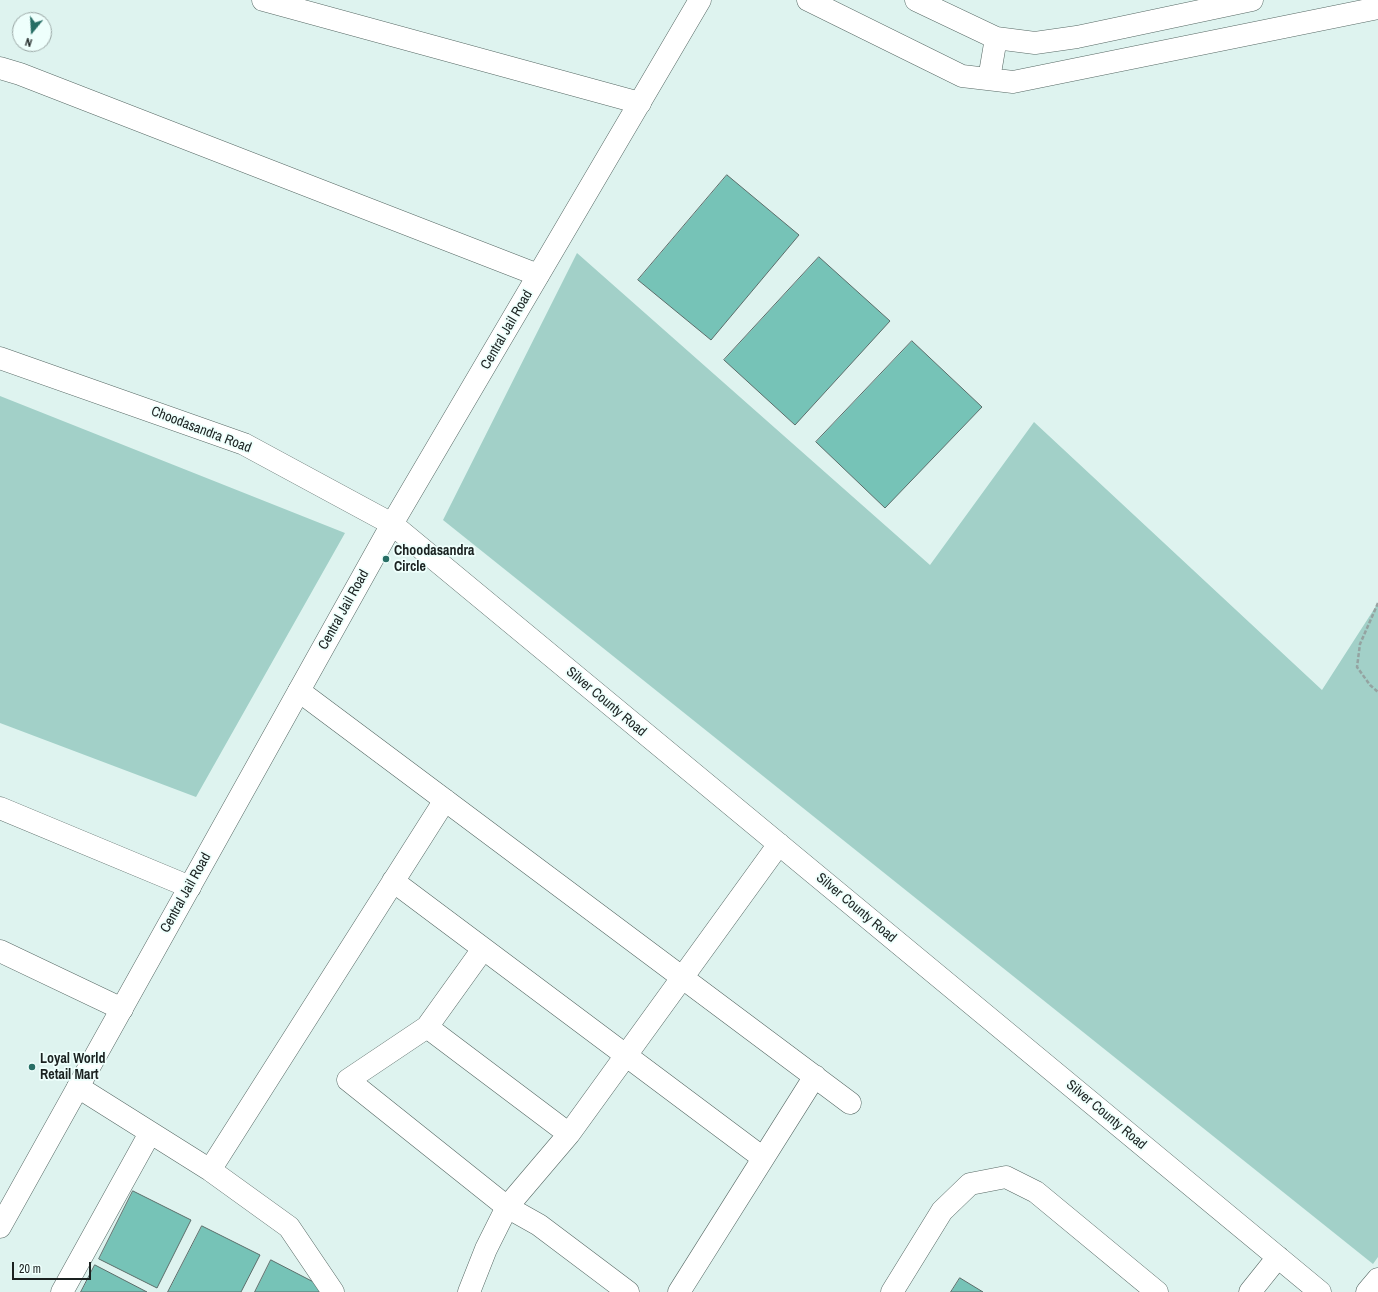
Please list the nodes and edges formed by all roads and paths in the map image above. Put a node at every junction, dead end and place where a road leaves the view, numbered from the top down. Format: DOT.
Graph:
graph roads {
  1 [pos="263,0"];
  2 [pos="700,0"];
  3 [pos="808,0"];
  4 [pos="916,0"];
  5 [pos="1252,0"];
  6 [pos="1378,8"];
  7 [pos="996,38"];
  8 [pos="0,68"];
  9 [pos="989,79"];
  10 [pos="640,103"];
  11 [pos="538,275"];
  12 [pos="0,358"];
  13 [pos="392,524"];
  14 [pos="1378,603"];
  15 [pos="299,691"];
  16 [pos="1378,692"];
  17 [pos="445,800"];
  18 [pos="0,808"];
  19 [pos="779,844"];
  20 [pos="393,881"];
  21 [pos="190,887"];
  22 [pos="483,949"];
  23 [pos="0,951"];
  24 [pos="682,977"];
  25 [pos="122,1009"];
  26 [pos="427,1027"];
  27 [pos="627,1055"];
  28 [pos="815,1076"];
  29 [pos="78,1087"];
  30 [pos="850,1103"];
  31 [pos="150,1133"];
  32 [pos="569,1134"];
  33 [pos="763,1158"];
  34 [pos="210,1170"];
  35 [pos="507,1207"];
  36 [pos="0,1227"];
  37 [pos="1278,1257"];
  38 [pos="1378,1279"];
  39 [pos="62,1292"];
  40 [pos="333,1292"];
  41 [pos="469,1292"];
  42 [pos="628,1292"];
  43 [pos="679,1292"];
  44 [pos="892,1292"];
  45 [pos="1157,1292"];
  46 [pos="1250,1292"];
  47 [pos="1320,1292"];
  48 [pos="1367,1292"];
  1 -- 10 [label="street"];
  2 -- 10 [label="street, Central Jail Road"];
  3 -- 9 [label="street"];
  4 -- 7 [label="street"];
  5 -- 7 [label="street"];
  6 -- 9 [label="street"];
  7 -- 9 [label="street"];
  8 -- 11 [label="street"];
  10 -- 11 [label="street, Central Jail Road"];
  11 -- 13 [label="street, Central Jail Road"];
  12 -- 13 [label="street, Choodasandra Road"];
  13 -- 15 [label="street, Central Jail Road"];
  13 -- 19 [label="street, Silver County Road"];
  14 -- 16 [label="path"];
  15 -- 17 [label="street"];
  15 -- 21 [label="street, Central Jail Road"];
  17 -- 20 [label="street"];
  17 -- 24 [label="street"];
  18 -- 21 [label="street"];
  19 -- 24 [label="street"];
  19 -- 37 [label="street, Silver County Road"];
  20 -- 22 [label="street"];
  20 -- 34 [label="street"];
  21 -- 25 [label="street, Central Jail Road"];
  22 -- 26 [label="street"];
  22 -- 27 [label="street"];
  23 -- 25 [label="street"];
  24 -- 27 [label="street"];
  24 -- 28 [label="street"];
  25 -- 29 [label="street, Central Jail Road"];
  26 -- 32 [label="street"];
  26 -- 35 [label="street"];
  27 -- 32 [label="street"];
  27 -- 33 [label="street"];
  28 -- 30 [label="street"];
  28 -- 33 [label="street"];
  29 -- 31 [label="street"];
  29 -- 36 [label="street, Central Jail Road"];
  31 -- 34 [label="street"];
  31 -- 39 [label="street"];
  32 -- 35 [label="street"];
  33 -- 43 [label="street"];
  34 -- 40 [label="street"];
  35 -- 41 [label="street"];
  35 -- 42 [label="street"];
  37 -- 46 [label="street"];
  37 -- 47 [label="street, Silver County Road"];
  38 -- 48 [label="street"];
  44 -- 45 [label="street"];
}
